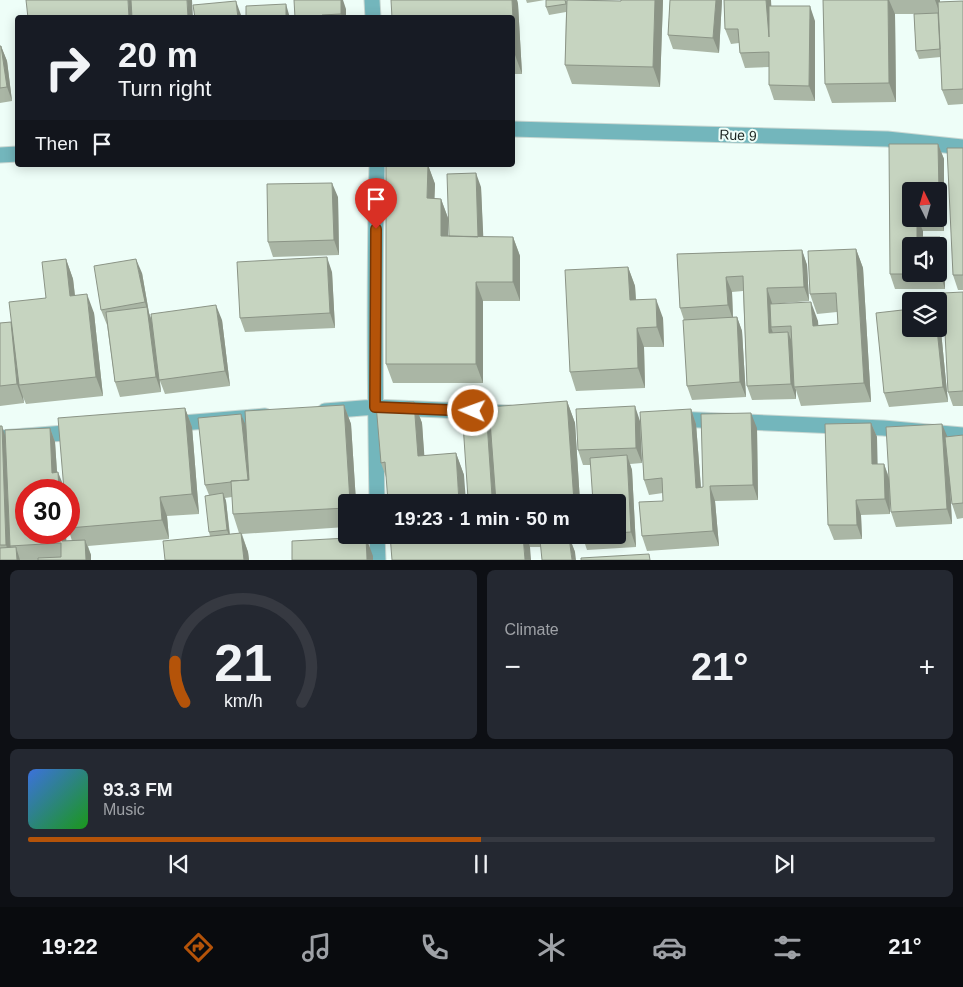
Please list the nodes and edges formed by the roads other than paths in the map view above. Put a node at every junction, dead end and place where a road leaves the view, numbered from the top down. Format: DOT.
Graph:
graph roads {
  1 [pos="372,0"];
  2 [pos="373,15"];
  3 [pos="515,129"];
  4 [pos="963,147"];
  5 [pos="15,154"];
  6 [pos="0,155"];
  7 [pos="377,167"];
  8 [pos="375,407"];
  9 [pos="316,412"];
  10 [pos="524,413"];
  11 [pos="276,416"];
  12 [pos="664,419"];
  13 [pos="158,425"];
  14 [pos="89,431"];
  15 [pos="963,435"];
  16 [pos="0,438"];
  17 [pos="377,494"];
  18 [pos="377,544"];
  19 [pos="378,560"];
  1 -- 2 [label="street"];
  3 -- 4 [label="street, Rue 9"];
  5 -- 6 [label="street"];
  7 -- 8 [label="street"];
  8 -- 9 [label="street"];
  8 -- 10 [label="street"];
  8 -- 17 [label="street"];
  11 -- 13 [label="street"];
  12 -- 15 [label="street"];
  14 -- 16 [label="street"];
  18 -- 19 [label="street"];
}
